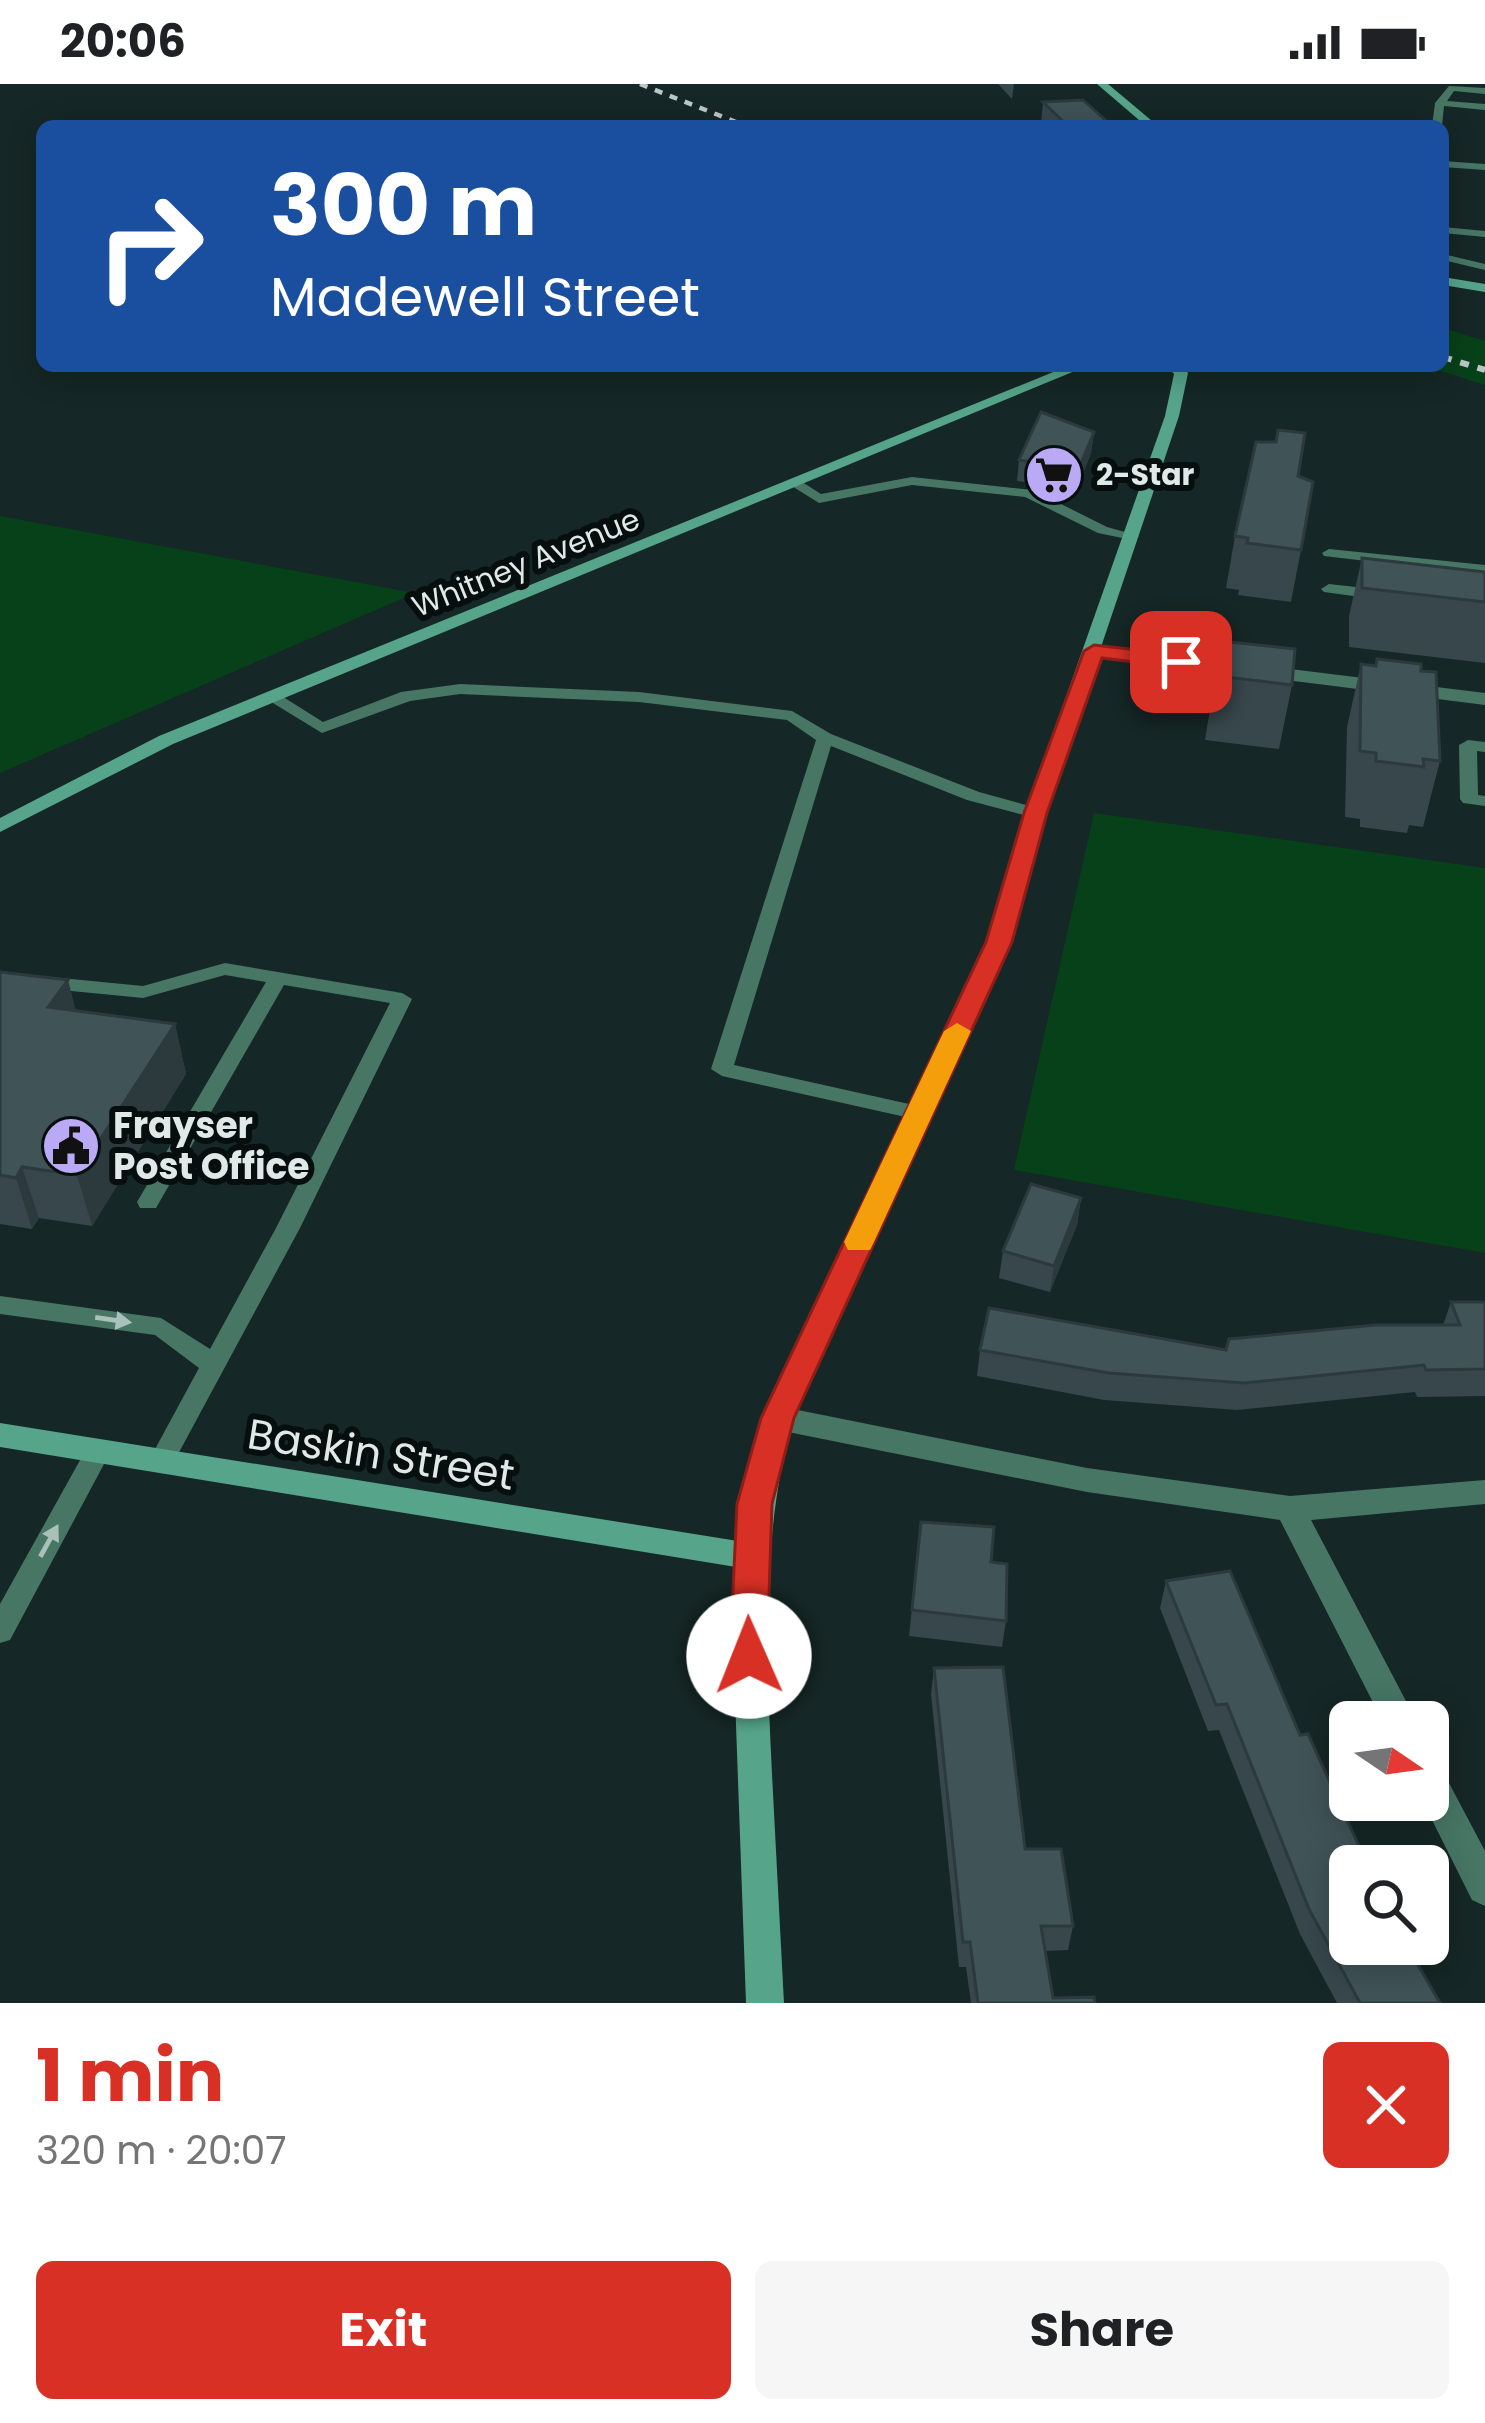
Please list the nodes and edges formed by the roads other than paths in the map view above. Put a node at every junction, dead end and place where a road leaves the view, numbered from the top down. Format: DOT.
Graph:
graph roads {
  1 [pos="1102,84"];
  2 [pos="1485,91"];
  3 [pos="1440,104"];
  4 [pos="1485,107"];
  5 [pos="1146,120"];
  6 [pos="1438,120"];
  7 [pos="1449,164"];
  8 [pos="1485,167"];
  9 [pos="1449,231"];
  10 [pos="1485,234"];
  11 [pos="1449,258"];
  12 [pos="1485,267"];
  13 [pos="1449,282"];
  14 [pos="1485,288"];
  15 [pos="1065,372"];
  16 [pos="1179,372"];
  17 [pos="794,483"];
  18 [pos="1132,536"];
  19 [pos="1329,553"];
  20 [pos="1485,570"];
  21 [pos="1329,589"];
  22 [pos="1396,596"];
  23 [pos="1094,651"];
  24 [pos="271,697"];
  25 [pos="1485,699"];
  26 [pos="825,738"];
  27 [pos="1485,747"];
  28 [pos="1485,801"];
  29 [pos="1035,813"];
  30 [pos="0,826"];
  31 [pos="0,978"];
  32 [pos="278,978"];
  33 [pos="919,1113"];
  34 [pos="148,1202"];
  35 [pos="0,1305"];
  36 [pos="213,1365"];
  37 [pos="778,1418"];
  38 [pos="0,1436"];
  39 [pos="98,1451"];
  40 [pos="161,1462"];
  41 [pos="1485,1492"];
  42 [pos="1290,1508"];
  43 [pos="749,1556"];
  44 [pos="0,1630"];
  45 [pos="1389,1701"];
  46 [pos="1449,1818"];
  47 [pos="1485,1888"];
  48 [pos="765,2003"];
  1 -- 5 [label="street"];
  2 -- 3 [label="lane"];
  3 -- 4 [label="lane"];
  3 -- 6 [label="lane"];
  7 -- 8 [label="lane"];
  9 -- 10 [label="lane"];
  11 -- 12 [label="lane"];
  13 -- 14 [label="street"];
  15 -- 17 [label="street, Whitney Avenue"];
  16 -- 18 [label="street"];
  17 -- 18 [label="lane"];
  17 -- 24 [label="street, Whitney Avenue"];
  18 -- 23 [label="street"];
  19 -- 20 [label="lane"];
  21 -- 22 [label="lane"];
  23 -- 25 [label="street"];
  23 -- 29 [label="street"];
  24 -- 26 [label="lane"];
  24 -- 30 [label="street, Whitney Avenue"];
  26 -- 29 [label="lane"];
  26 -- 33 [label="lane"];
  27 -- 28 [label="lane"];
  29 -- 33 [label="street"];
  31 -- 32 [label="lane"];
  32 -- 34 [label="lane"];
  32 -- 36 [label="lane"];
  33 -- 37 [label="street"];
  35 -- 36 [label="lane, one-way"];
  36 -- 40 [label="lane"];
  37 -- 42 [label="street"];
  37 -- 43 [label="street"];
  38 -- 39 [label="street, Baskin Street"];
  39 -- 40 [label="street, Baskin Street"];
  44 -- 39 [label="lane, one-way"];
  40 -- 43 [label="street, Baskin Street"];
  41 -- 42 [label="street"];
  42 -- 45 [label="street"];
  43 -- 48 [label="street"];
  46 -- 47 [label="street"];
}
